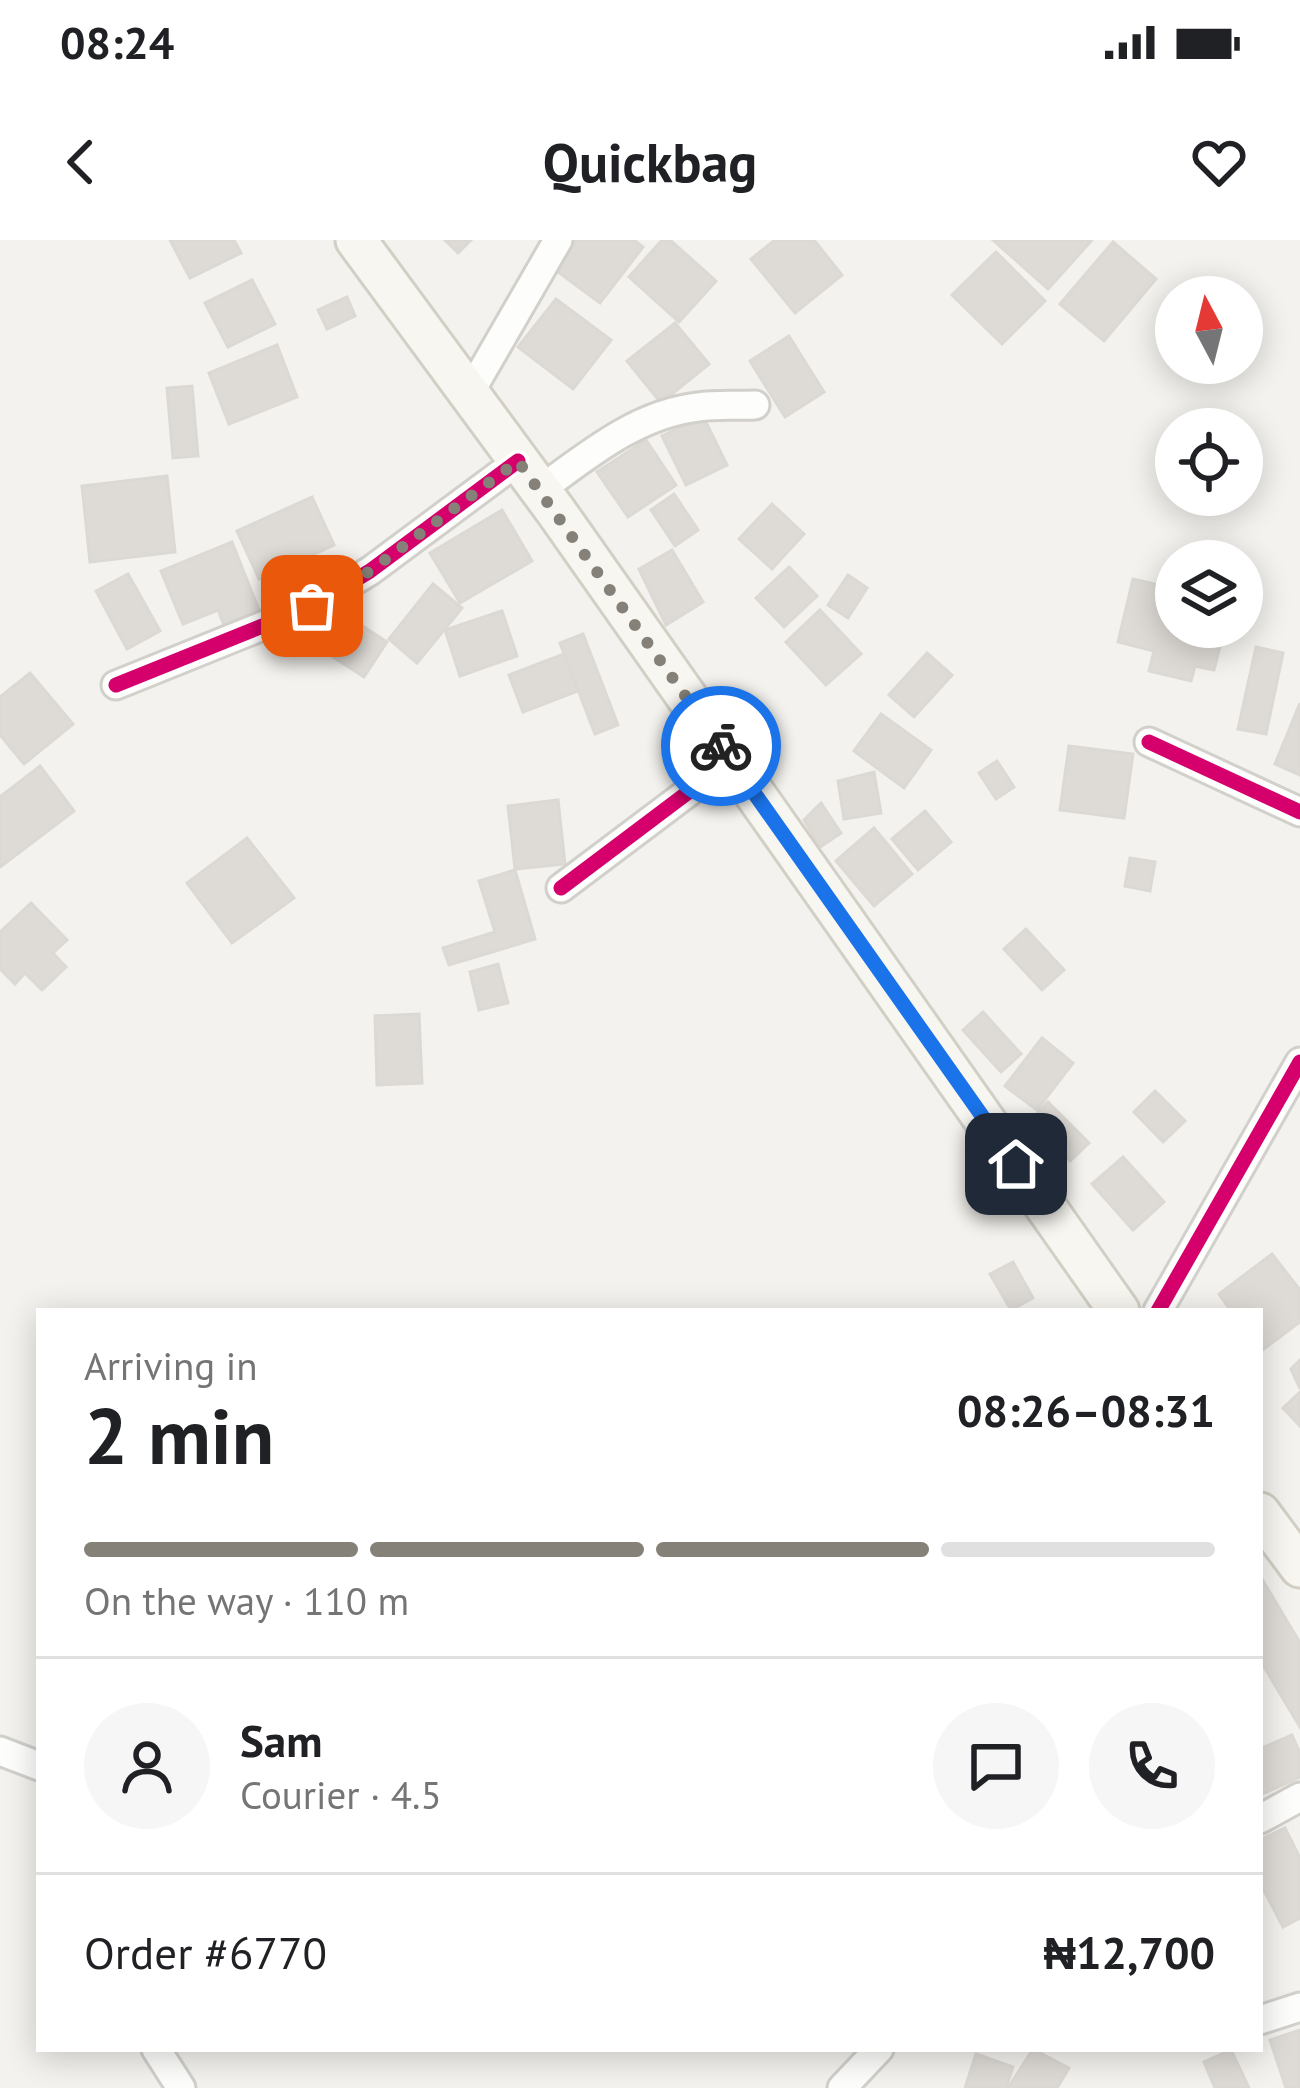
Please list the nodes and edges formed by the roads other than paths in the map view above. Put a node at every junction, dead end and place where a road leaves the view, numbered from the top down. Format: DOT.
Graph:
graph roads {
  1 [pos="356,240"];
  2 [pos="558,240"];
  3 [pos="469,394"];
  4 [pos="755,405"];
  5 [pos="529,475"];
  6 [pos="116,685"];
  7 [pos="1149,742"];
  8 [pos="731,760"];
  9 [pos="1300,812"];
  10 [pos="561,888"];
  11 [pos="1300,1062"];
  12 [pos="1117,1308"];
  13 [pos="1160,1308"];
  14 [pos="1263,1516"];
  15 [pos="1296,1554"];
  16 [pos="0,1751"];
  17 [pos="36,1765"];
  18 [pos="1300,1797"];
  19 [pos="1263,1817"];
  20 [pos="1300,2007"];
  21 [pos="1263,2019"];
  22 [pos="158,2052"];
  23 [pos="876,2052"];
  24 [pos="181,2088"];
  25 [pos="842,2088"];
  1 -- 3 [label="main road"];
  2 -- 3 [label="street"];
  3 -- 5 [label="main road"];
  4 -- 5 [label="street"];
  5 -- 6 [label="street"];
  5 -- 8 [label="main road"];
  7 -- 9 [label="street"];
  8 -- 10 [label="street"];
  8 -- 12 [label="main road"];
  11 -- 13 [label="street"];
  14 -- 15 [label="main road"];
  16 -- 17 [label="street"];
  18 -- 19 [label="street"];
  20 -- 21 [label="street"];
  22 -- 24 [label="street"];
  23 -- 25 [label="street"];
}
